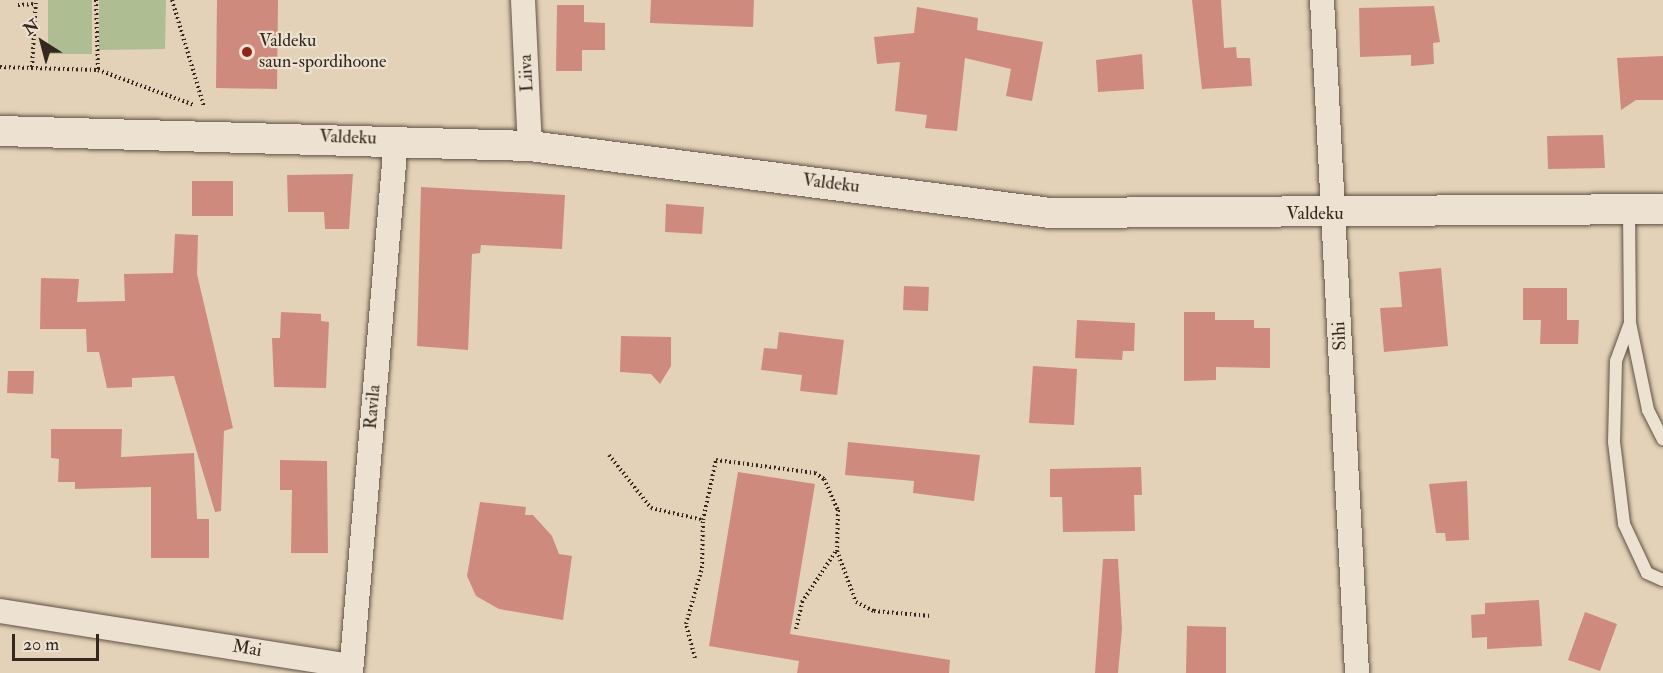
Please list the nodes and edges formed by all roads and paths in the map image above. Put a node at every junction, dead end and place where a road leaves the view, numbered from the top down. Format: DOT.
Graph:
graph roads {
  1 [pos="96,0"];
  2 [pos="172,0"];
  3 [pos="524,0"];
  4 [pos="1322,0"];
  5 [pos="36,2"];
  6 [pos="18,5"];
  7 [pos="0,67"];
  8 [pos="32,67"];
  9 [pos="98,70"];
  10 [pos="204,110"];
  11 [pos="215,111"];
  12 [pos="204,118"];
  13 [pos="0,131"];
  14 [pos="396,140"];
  15 [pos="530,146"];
  16 [pos="1629,209"];
  17 [pos="1663,209"];
  18 [pos="1333,214"];
  19 [pos="1630,323"];
  20 [pos="1663,439"];
  21 [pos="609,455"];
  22 [pos="703,520"];
  23 [pos="837,551"];
  24 [pos="1663,579"];
  25 [pos="0,611"];
  26 [pos="931,616"];
  27 [pos="796,629"];
  28 [pos="695,658"];
  29 [pos="351,669"];
  30 [pos="1357,673"];
  1 -- 9 [label="path"];
  2 -- 10 [label="path"];
  3 -- 15 [label="street, Liiva"];
  4 -- 18 [label="street, Sihi"];
  5 -- 6 [label="path"];
  5 -- 8 [label="path"];
  7 -- 8 [label="path"];
  8 -- 9 [label="path"];
  9 -- 10 [label="path"];
  10 -- 11 [label="path"];
  10 -- 12 [label="path"];
  13 -- 14 [label="street, Valdeku"];
  14 -- 15 [label="street, Valdeku"];
  14 -- 29 [label="street, Ravila"];
  15 -- 18 [label="street, Valdeku"];
  16 -- 17 [label="street, Valdeku"];
  16 -- 18 [label="street, Valdeku"];
  16 -- 19 [label="lane"];
  18 -- 30 [label="street, Sihi"];
  19 -- 20 [label="lane"];
  19 -- 24 [label="lane"];
  21 -- 22 [label="path"];
  22 -- 23 [label="path"];
  22 -- 28 [label="path"];
  23 -- 26 [label="path"];
  23 -- 27 [label="path"];
  25 -- 29 [label="street, Mai"];
}
